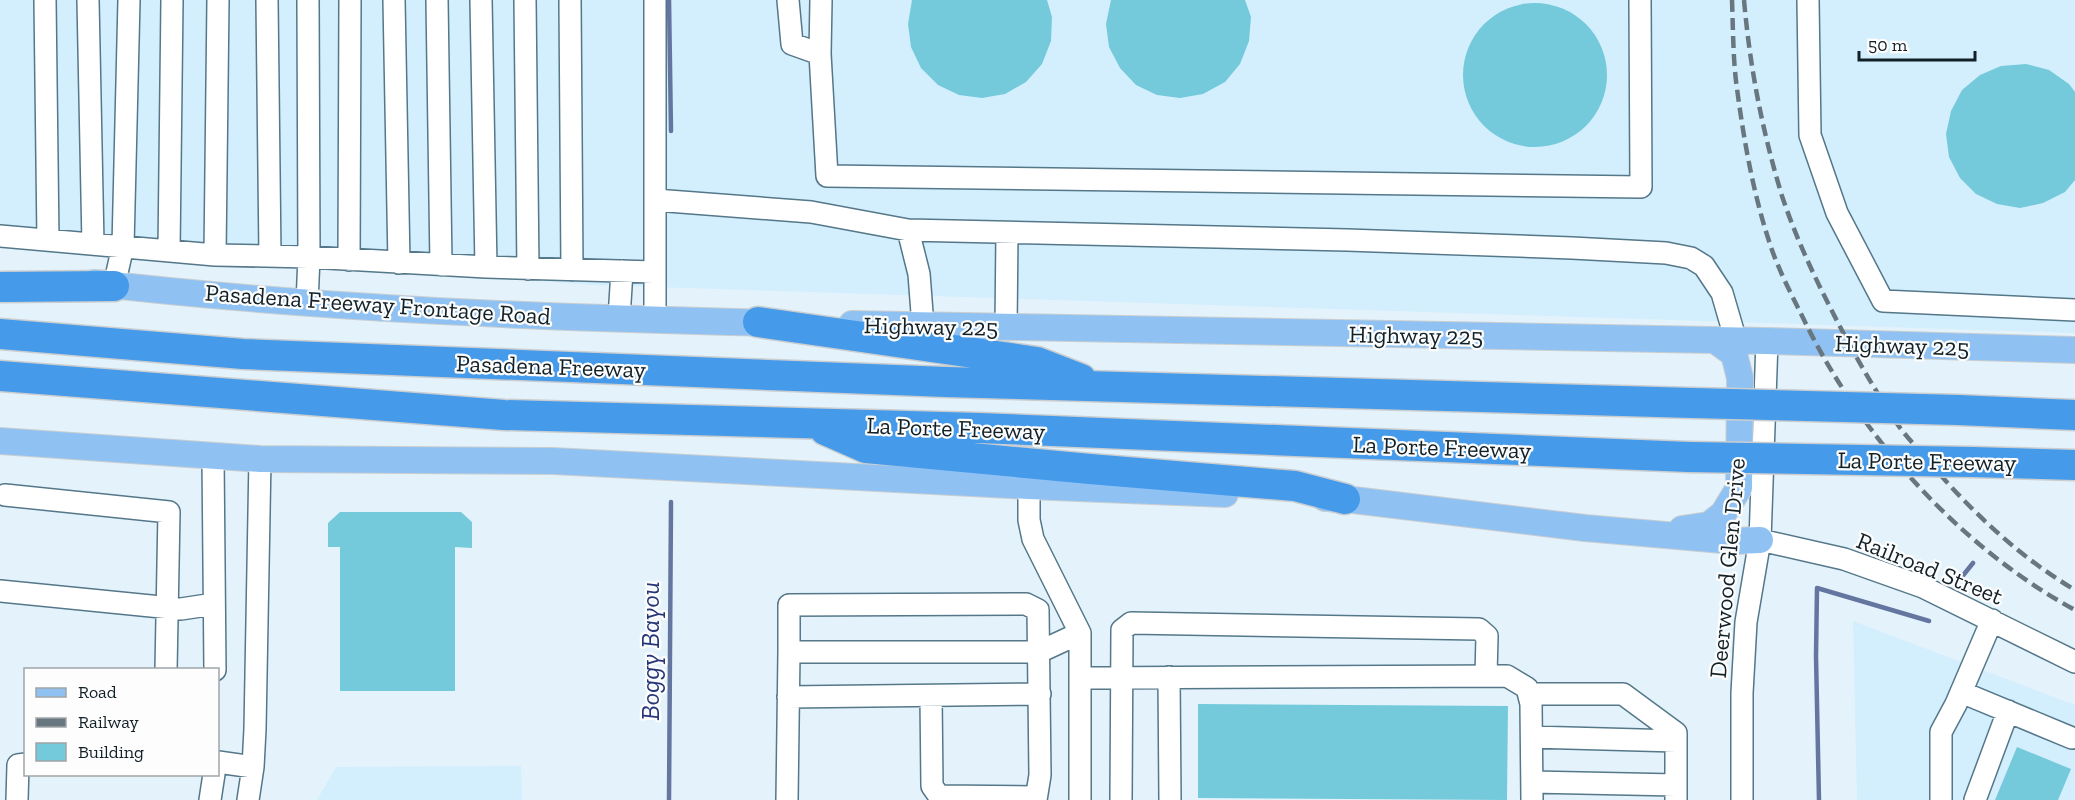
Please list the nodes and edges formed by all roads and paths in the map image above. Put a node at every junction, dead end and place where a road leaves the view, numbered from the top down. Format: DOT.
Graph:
graph roads {
  1 [pos="45,0"];
  2 [pos="88,0"];
  3 [pos="129,0"];
  4 [pos="172,0"];
  5 [pos="218,0"];
  6 [pos="267,0"];
  7 [pos="308,0"];
  8 [pos="350,0"];
  9 [pos="394,0"];
  10 [pos="437,0"];
  11 [pos="481,0"];
  12 [pos="525,0"];
  13 [pos="570,0"];
  14 [pos="655,0"];
  15 [pos="788,0"];
  16 [pos="821,0"];
  17 [pos="1640,0"];
  18 [pos="1808,0"];
  19 [pos="820,54"];
  20 [pos="656,200"];
  21 [pos="908,230"];
  22 [pos="1007,233"];
  23 [pos="0,236"];
  24 [pos="48,240"];
  25 [pos="93,244"];
  26 [pos="123,246"];
  27 [pos="170,250"];
  28 [pos="215,255"];
  29 [pos="270,256"];
  30 [pos="309,257"];
  31 [pos="349,260"];
  32 [pos="399,263"];
  33 [pos="441,265"];
  34 [pos="486,267"];
  35 [pos="528,268"];
  36 [pos="572,270"];
  37 [pos="622,271"];
  38 [pos="654,272"];
  39 [pos="0,273"];
  40 [pos="114,285"];
  41 [pos="0,287"];
  42 [pos="307,303"];
  43 [pos="2075,310"];
  44 [pos="619,318"];
  45 [pos="656,320"];
  46 [pos="758,322"];
  47 [pos="923,326"];
  48 [pos="1006,327"];
  49 [pos="0,334"];
  50 [pos="1726,341"];
  51 [pos="1767,341"];
  52 [pos="2075,350"];
  53 [pos="9,378"];
  54 [pos="1103,387"];
  55 [pos="2075,415"];
  56 [pos="808,423"];
  57 [pos="0,441"];
  58 [pos="213,457"];
  59 [pos="260,459"];
  60 [pos="2075,465"];
  61 [pos="1029,486"];
  62 [pos="5,495"];
  63 [pos="1345,499"];
  64 [pos="1649,534"];
  65 [pos="1760,540"];
  66 [pos="0,591"];
  67 [pos="214,604"];
  68 [pos="167,608"];
  69 [pos="1992,620"];
  70 [pos="1080,633"];
  71 [pos="789,652"];
  72 [pos="1039,652"];
  73 [pos="2075,662"];
  74 [pos="166,668"];
  75 [pos="215,668"];
  76 [pos="1486,676"];
  77 [pos="1122,677"];
  78 [pos="1169,677"];
  79 [pos="1080,678"];
  80 [pos="1962,692"];
  81 [pos="1040,694"];
  82 [pos="1529,694"];
  83 [pos="931,696"];
  84 [pos="788,698"];
  85 [pos="2007,711"];
  86 [pos="1532,737"];
  87 [pos="2072,738"];
  88 [pos="1676,741"];
  89 [pos="219,762"];
  90 [pos="24,764"];
  91 [pos="253,767"];
  92 [pos="214,776"];
  93 [pos="1532,791"];
  94 [pos="1676,793"];
  95 [pos="1036,799"];
  96 [pos="16,800"];
  97 [pos="210,800"];
  98 [pos="248,800"];
  99 [pos="787,800"];
  100 [pos="1080,800"];
  101 [pos="1121,800"];
  102 [pos="1170,800"];
  103 [pos="1742,800"];
  104 [pos="1941,800"];
  105 [pos="1975,800"];
  1 -- 24 [label="street"];
  2 -- 25 [label="street"];
  3 -- 26 [label="street"];
  4 -- 27 [label="street"];
  5 -- 28 [label="street"];
  6 -- 29 [label="street"];
  7 -- 30 [label="street"];
  8 -- 31 [label="street"];
  9 -- 32 [label="street"];
  10 -- 33 [label="street"];
  11 -- 34 [label="street"];
  12 -- 35 [label="street"];
  13 -- 36 [label="street"];
  14 -- 20 [label="street"];
  15 -- 19 [label="street"];
  16 -- 19 [label="street"];
  17 -- 19 [label="street"];
  18 -- 43 [label="street"];
  20 -- 21 [label="street"];
  20 -- 38 [label="street"];
  21 -- 22 [label="street"];
  21 -- 47 [label="street"];
  22 -- 48 [label="street"];
  22 -- 50 [label="street"];
  23 -- 24 [label="street"];
  24 -- 25 [label="street"];
  25 -- 26 [label="street"];
  26 -- 27 [label="street"];
  26 -- 40 [label="street"];
  27 -- 28 [label="street"];
  28 -- 29 [label="street"];
  29 -- 30 [label="street"];
  30 -- 31 [label="street"];
  30 -- 42 [label="street"];
  31 -- 32 [label="street"];
  32 -- 33 [label="street"];
  33 -- 34 [label="street"];
  34 -- 35 [label="street"];
  35 -- 36 [label="street"];
  36 -- 37 [label="street"];
  37 -- 38 [label="street"];
  37 -- 44 [label="street"];
  38 -- 45 [label="street"];
  39 -- 40 [label="main road, Pasadena Freeway Frontage Road"];
  40 -- 41 [label="highway"];
  40 -- 42 [label="main road, Pasadena Freeway Frontage Road"];
  42 -- 44 [label="main road, Pasadena Freeway Frontage Road"];
  44 -- 45 [label="main road, Pasadena Freeway Frontage Road"];
  45 -- 46 [label="main road, Pasadena Freeway Frontage Road"];
  46 -- 47 [label="main road, Highway 225"];
  46 -- 54 [label="highway"];
  47 -- 48 [label="main road, Highway 225"];
  48 -- 50 [label="main road, Highway 225"];
  49 -- 54 [label="highway, Pasadena Freeway"];
  50 -- 51 [label="main road, Highway 225"];
  50 -- 64 [label="main road"];
  51 -- 52 [label="main road, Highway 225"];
  51 -- 65 [label="street, Deerwood Glen Drive"];
  53 -- 56 [label="highway, Pasadena Freeway"];
  54 -- 55 [label="highway, La Porte Freeway, bridge"];
  56 -- 60 [label="highway, La Porte Freeway, bridge"];
  56 -- 63 [label="highway"];
  57 -- 58 [label="main road"];
  58 -- 59 [label="main road"];
  58 -- 67 [label="street"];
  59 -- 61 [label="main road"];
  59 -- 91 [label="street"];
  61 -- 63 [label="main road"];
  61 -- 70 [label="street"];
  62 -- 68 [label="street"];
  63 -- 64 [label="main road"];
  64 -- 65 [label="main road"];
  65 -- 69 [label="street, Railroad Street"];
  65 -- 103 [label="street, Deerwood Glen Drive"];
  66 -- 68 [label="street"];
  67 -- 68 [label="street"];
  67 -- 75 [label="street"];
  68 -- 74 [label="street"];
  69 -- 73 [label="street, Railroad Street"];
  69 -- 80 [label="street"];
  70 -- 72 [label="street"];
  70 -- 79 [label="street"];
  71 -- 72 [label="street"];
  71 -- 72 [label="street"];
  71 -- 84 [label="street"];
  72 -- 81 [label="street"];
  76 -- 77 [label="street"];
  76 -- 78 [label="street"];
  76 -- 82 [label="street"];
  77 -- 78 [label="street"];
  77 -- 79 [label="street"];
  77 -- 101 [label="street"];
  78 -- 102 [label="street"];
  79 -- 100 [label="street"];
  80 -- 85 [label="street"];
  80 -- 104 [label="street"];
  81 -- 83 [label="street"];
  81 -- 95 [label="street"];
  82 -- 86 [label="street"];
  82 -- 88 [label="street"];
  83 -- 84 [label="street"];
  83 -- 95 [label="street"];
  84 -- 99 [label="street"];
  85 -- 87 [label="street"];
  85 -- 105 [label="street"];
  86 -- 88 [label="street"];
  86 -- 93 [label="street"];
  88 -- 94 [label="street"];
  89 -- 91 [label="street"];
  90 -- 96 [label="street"];
  91 -- 98 [label="street"];
  92 -- 97 [label="street"];
  93 -- 94 [label="street"];
}
